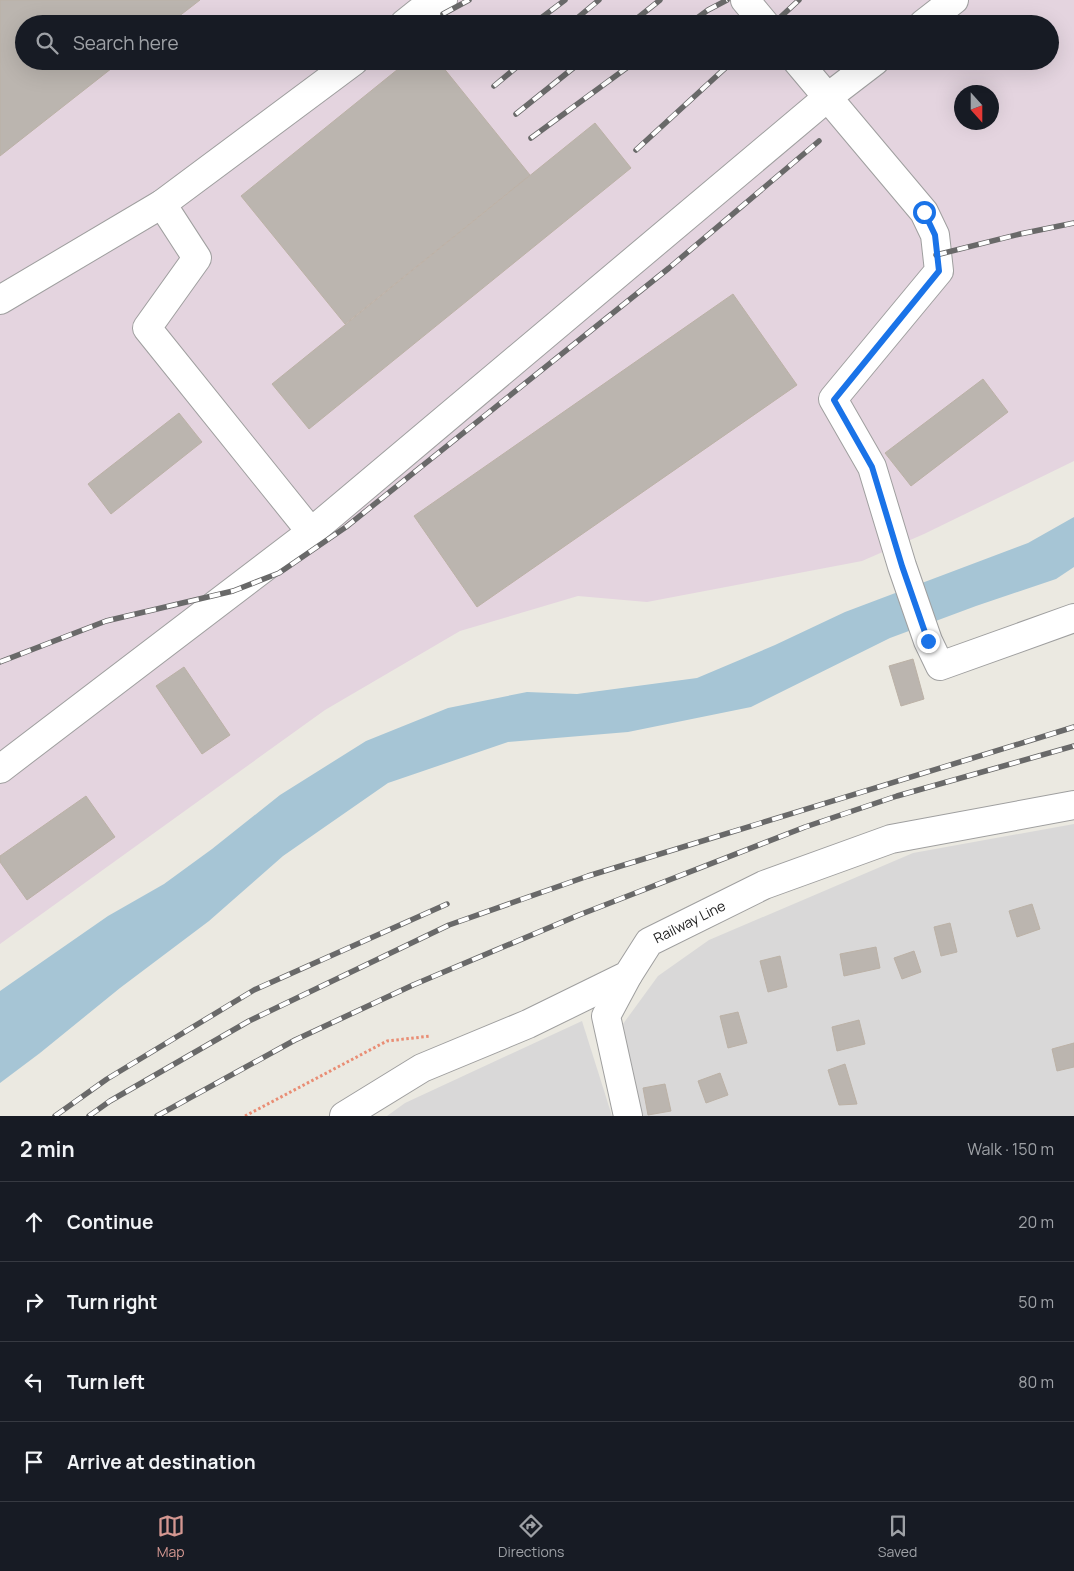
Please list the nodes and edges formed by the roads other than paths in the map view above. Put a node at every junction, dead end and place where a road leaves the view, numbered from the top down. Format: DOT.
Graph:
graph roads {
  1 [pos="443,0"];
  2 [pos="745,0"];
  3 [pos="954,0"];
  4 [pos="415,15"];
  5 [pos="758,15"];
  6 [pos="935,15"];
  7 [pos="342,70"];
  8 [pos="805,70"];
  9 [pos="863,70"];
  10 [pos="828,97"];
  11 [pos="162,204"];
  12 [pos="0,300"];
  13 [pos="311,532"];
  14 [pos="1074,618"];
  15 [pos="0,769"];
  16 [pos="1074,805"];
  17 [pos="628,975"];
  18 [pos="344,1116"];
  19 [pos="628,1116"];
  1 -- 4 [label="street"];
  2 -- 5 [label="street"];
  3 -- 6 [label="street"];
  7 -- 11 [label="street"];
  8 -- 10 [label="street"];
  9 -- 10 [label="street"];
  10 -- 13 [label="street"];
  10 -- 14 [label="street"];
  11 -- 12 [label="street"];
  11 -- 13 [label="street"];
  13 -- 15 [label="street"];
  16 -- 17 [label="street, Railway Line"];
  17 -- 18 [label="street"];
  17 -- 19 [label="street, Railway Line"];
}
